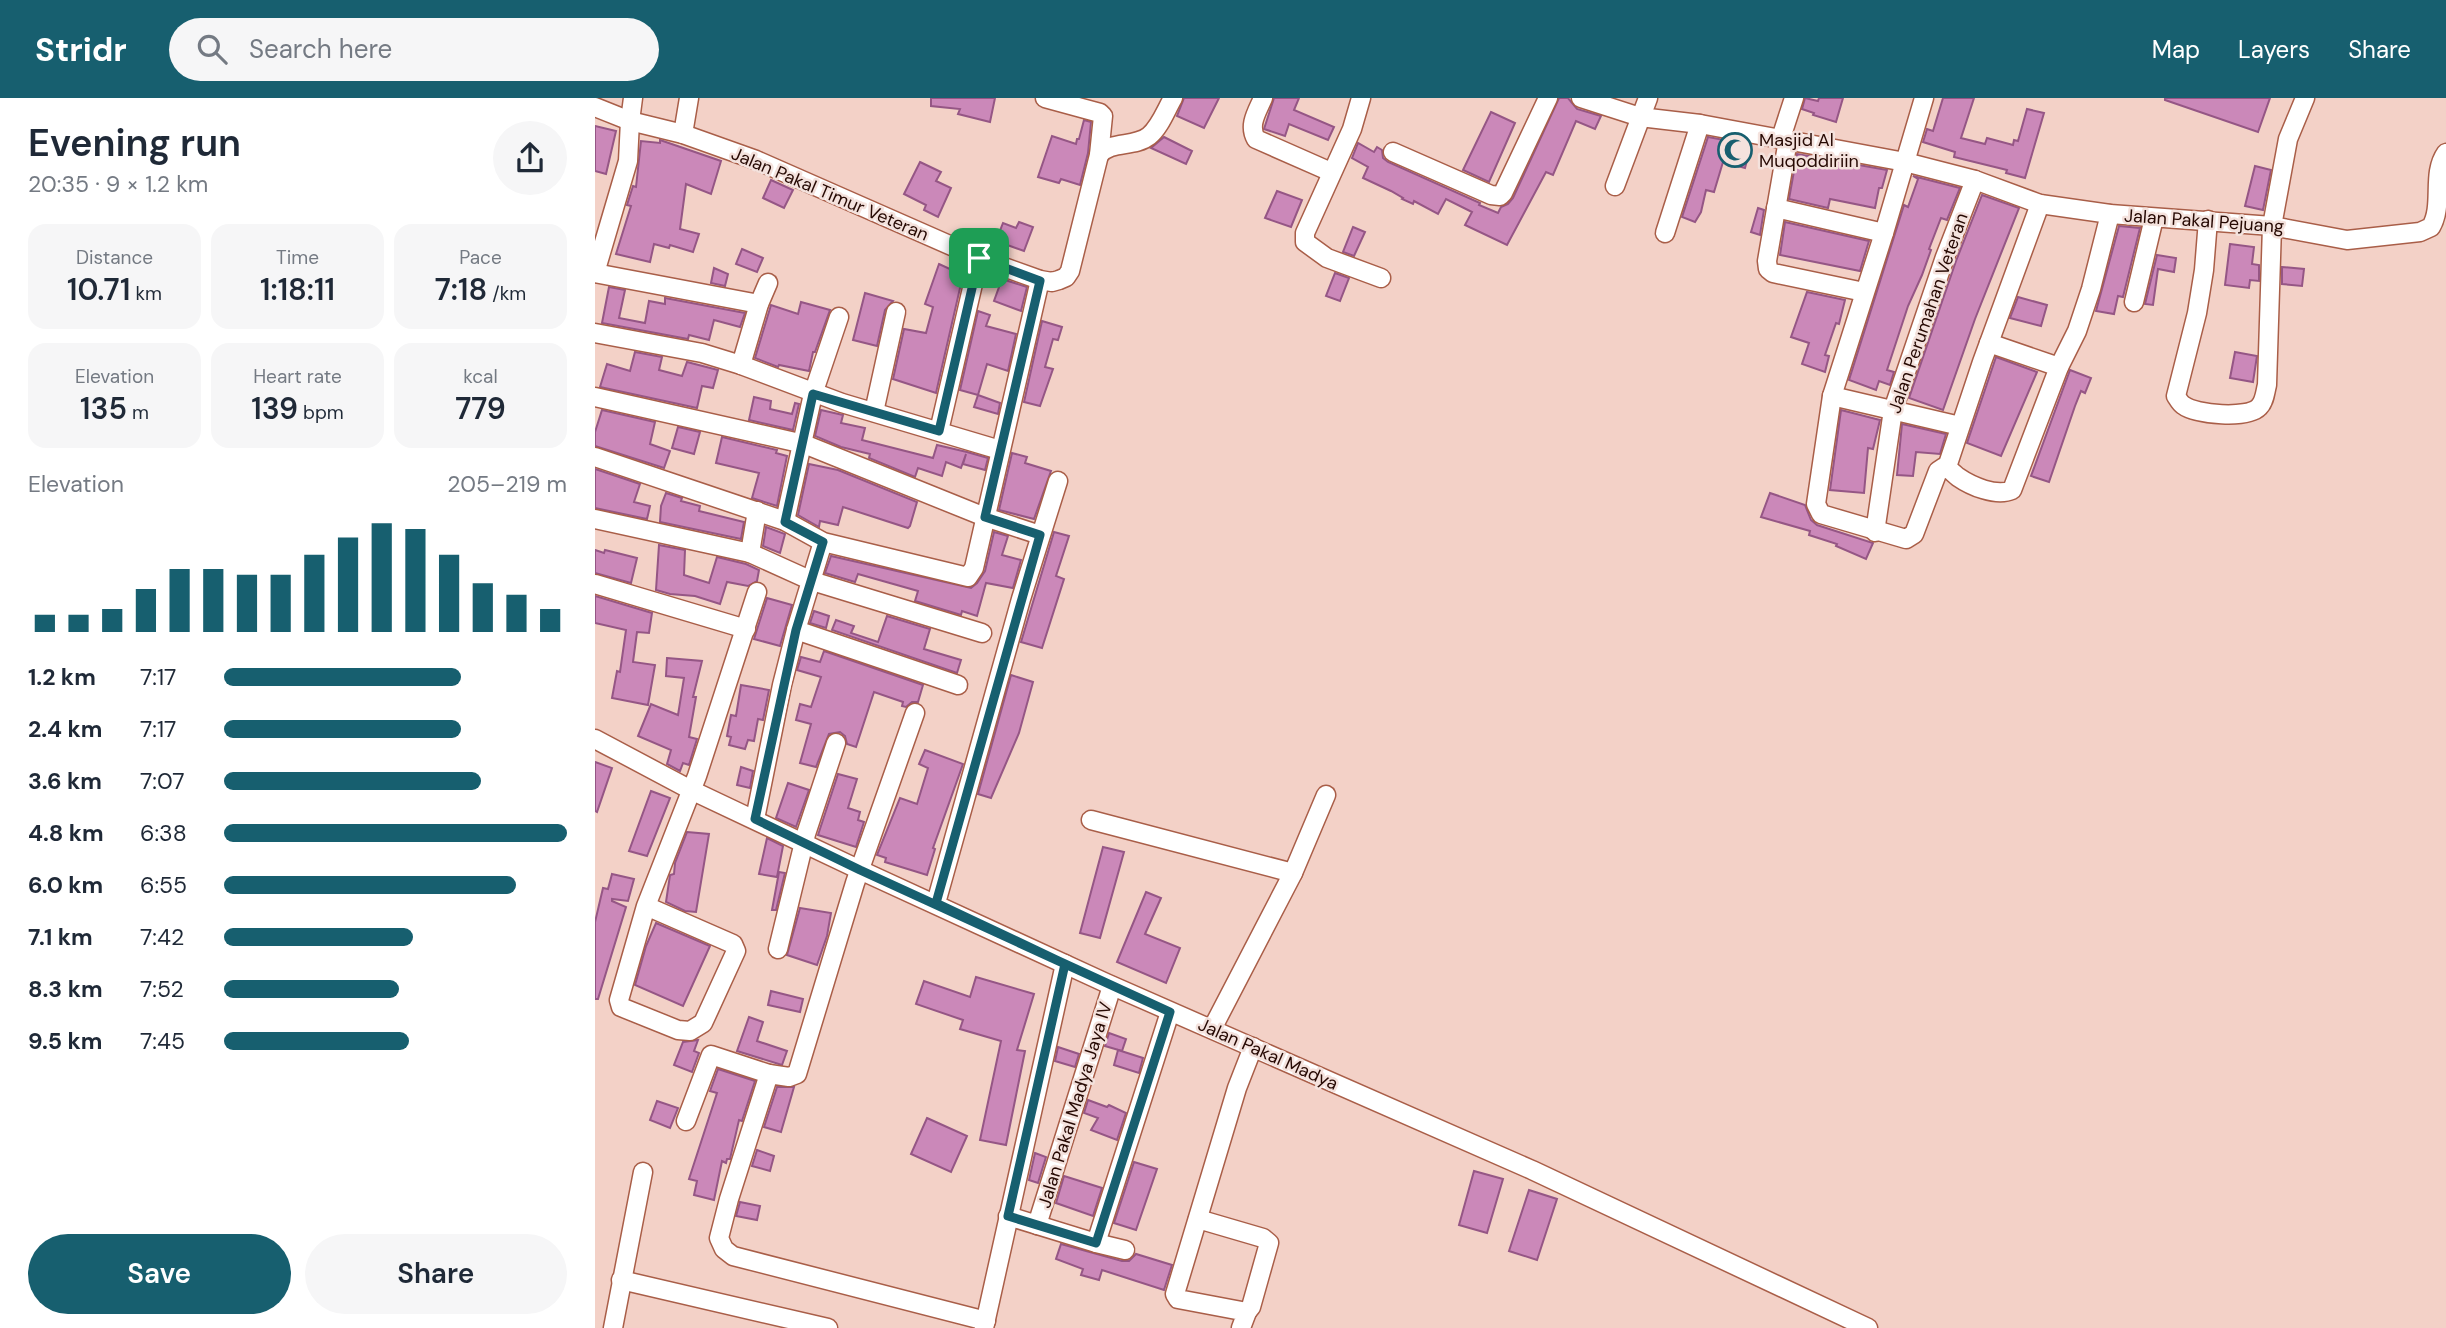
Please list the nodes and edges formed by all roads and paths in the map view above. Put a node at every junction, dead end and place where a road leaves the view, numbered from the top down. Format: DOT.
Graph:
graph roads {
  1 [pos="633,98"];
  2 [pos="689,98"];
  3 [pos="1045,98"];
  4 [pos="1173,98"];
  5 [pos="1263,98"];
  6 [pos="1361,98"];
  7 [pos="1548,98"];
  8 [pos="1581,98"];
  9 [pos="1648,98"];
  10 [pos="1794,98"];
  11 [pos="1924,98"];
  12 [pos="2305,98"];
  13 [pos="595,107"];
  14 [pos="1640,117"];
  15 [pos="630,121"];
  16 [pos="1700,124"];
  17 [pos="684,134"];
  18 [pos="1784,139"];
  19 [pos="1394,152"];
  20 [pos="2446,153"];
  21 [pos="1099,155"];
  22 [pos="1905,162"];
  23 [pos="1331,172"];
  24 [pos="1975,180"];
  25 [pos="1615,186"];
  26 [pos="2040,204"];
  27 [pos="1776,208"];
  28 [pos="2111,214"];
  29 [pos="2154,218"];
  30 [pos="2208,220"];
  31 [pos="2271,226"];
  32 [pos="2439,229"];
  33 [pos="1665,233"];
  34 [pos="1884,233"];
  35 [pos="979,258"];
  36 [pos="595,273"];
  37 [pos="1381,278"];
  38 [pos="1040,281"];
  39 [pos="768,283"];
  40 [pos="1864,292"];
  41 [pos="2134,302"];
  42 [pos="759,304"];
  43 [pos="896,312"];
  44 [pos="839,317"];
  45 [pos="595,333"];
  46 [pos="1989,343"];
  47 [pos="741,365"];
  48 [pos="2059,367"];
  49 [pos="813,394"];
  50 [pos="1832,396"];
  51 [pos="595,397"];
  52 [pos="1893,410"];
  53 [pos="874,412"];
  54 [pos="1960,426"];
  55 [pos="939,431"];
  56 [pos="804,444"];
  57 [pos="1000,450"];
  58 [pos="595,457"];
  59 [pos="1947,467"];
  60 [pos="1058,481"];
  61 [pos="757,511"];
  62 [pos="985,517"];
  63 [pos="595,519"];
  64 [pos="785,522"];
  65 [pos="1875,531"];
  66 [pos="1040,535"];
  67 [pos="823,542"];
  68 [pos="750,553"];
  69 [pos="812,581"];
  70 [pos="595,584"];
  71 [pos="757,592"];
  72 [pos="745,629"];
  73 [pos="796,630"];
  74 [pos="982,633"];
  75 [pos="958,684"];
  76 [pos="915,713"];
  77 [pos="595,739"];
  78 [pos="836,743"];
  79 [pos="691,790"];
  80 [pos="1326,795"];
  81 [pos="755,819"];
  82 [pos="1091,820"];
  83 [pos="804,843"];
  84 [pos="860,870"];
  85 [pos="1293,873"];
  86 [pos="936,903"];
  87 [pos="646,906"];
  88 [pos="778,949"];
  89 [pos="1065,964"];
  90 [pos="1112,986"];
  91 [pos="1170,1012"];
  92 [pos="1212,1029"];
  93 [pos="1253,1047"];
  94 [pos="769,1074"];
  95 [pos="687,1121"];
  96 [pos="643,1172"];
  97 [pos="1008,1216"];
  98 [pos="1198,1219"];
  99 [pos="1037,1225"];
  100 [pos="1096,1243"];
  101 [pos="1125,1250"];
  102 [pos="621,1280"];
  103 [pos="1244,1320"];
  104 [pos="985,1324"];
  105 [pos="613,1328"];
  106 [pos="828,1328"];
  107 [pos="1868,1328"];
  1 -- 15 [label="street"];
  2 -- 17 [label="street"];
  3 -- 21 [label="street"];
  4 -- 21 [label="street"];
  5 -- 23 [label="street"];
  6 -- 23 [label="street"];
  7 -- 19 [label="street"];
  8 -- 14 [label="street"];
  9 -- 14 [label="street"];
  10 -- 18 [label="street"];
  11 -- 22 [label="street"];
  12 -- 31 [label="street"];
  13 -- 15 [label="street, Jalan Pakal Timur Veteran"];
  14 -- 16 [label="street"];
  14 -- 25 [label="street"];
  15 -- 17 [label="street, Jalan Pakal Timur Veteran"];
  15 -- 36 [label="street"];
  16 -- 18 [label="street"];
  16 -- 33 [label="street"];
  17 -- 35 [label="street, Jalan Pakal Timur Veteran"];
  18 -- 22 [label="street"];
  18 -- 27 [label="street"];
  20 -- 32 [label="street, Jalan Pakal Pejuang"];
  21 -- 38 [label="street"];
  22 -- 24 [label="street, Jalan Pakal Pejuang"];
  22 -- 34 [label="street"];
  23 -- 37 [label="street"];
  24 -- 26 [label="street, Jalan Pakal Pejuang"];
  24 -- 52 [label="street, Jalan Perumahan Veteran"];
  26 -- 28 [label="street, Jalan Pakal Pejuang"];
  26 -- 46 [label="street"];
  27 -- 34 [label="street"];
  27 -- 40 [label="street"];
  28 -- 29 [label="street, Jalan Pakal Pejuang"];
  28 -- 48 [label="street"];
  29 -- 30 [label="street, Jalan Pakal Pejuang"];
  29 -- 41 [label="street"];
  30 -- 31 [label="street, Jalan Pakal Pejuang"];
  30 -- 31 [label="street"];
  31 -- 32 [label="street, Jalan Pakal Pejuang"];
  34 -- 40 [label="street"];
  35 -- 38 [label="street, Jalan Pakal Timur Veteran"];
  35 -- 55 [label="street"];
  36 -- 42 [label="street"];
  38 -- 57 [label="street"];
  39 -- 42 [label="street"];
  40 -- 50 [label="street"];
  42 -- 47 [label="street"];
  43 -- 53 [label="street"];
  44 -- 49 [label="street"];
  45 -- 47 [label="street"];
  46 -- 48 [label="street"];
  46 -- 54 [label="street"];
  47 -- 49 [label="street"];
  48 -- 59 [label="street"];
  49 -- 53 [label="street"];
  49 -- 56 [label="street"];
  50 -- 52 [label="street"];
  50 -- 65 [label="street"];
  51 -- 56 [label="street"];
  52 -- 54 [label="street"];
  52 -- 65 [label="street, Jalan Perumahan Veteran"];
  53 -- 55 [label="street"];
  54 -- 59 [label="street"];
  55 -- 57 [label="street"];
  56 -- 62 [label="street"];
  56 -- 64 [label="street"];
  57 -- 62 [label="street"];
  58 -- 61 [label="street"];
  59 -- 65 [label="street"];
  60 -- 66 [label="street"];
  61 -- 64 [label="street"];
  61 -- 68 [label="street"];
  62 -- 66 [label="street"];
  62 -- 67 [label="street"];
  63 -- 68 [label="street"];
  64 -- 67 [label="street"];
  66 -- 86 [label="street"];
  67 -- 69 [label="street"];
  68 -- 69 [label="street"];
  69 -- 73 [label="street"];
  69 -- 74 [label="street"];
  70 -- 72 [label="street"];
  71 -- 72 [label="street"];
  72 -- 79 [label="street"];
  73 -- 75 [label="street"];
  73 -- 81 [label="street"];
  76 -- 84 [label="street"];
  77 -- 79 [label="street, Jalan Pakal Madya"];
  78 -- 83 [label="street"];
  79 -- 81 [label="street, Jalan Pakal Madya"];
  79 -- 87 [label="street"];
  80 -- 85 [label="street"];
  81 -- 83 [label="street, Jalan Pakal Madya"];
  82 -- 85 [label="street"];
  83 -- 84 [label="street, Jalan Pakal Madya"];
  83 -- 88 [label="street"];
  84 -- 86 [label="street, Jalan Pakal Madya"];
  84 -- 94 [label="street"];
  85 -- 92 [label="street"];
  86 -- 89 [label="street, Jalan Pakal Madya"];
  87 -- 87 [label="street"];
  89 -- 90 [label="street, Jalan Pakal Madya"];
  89 -- 97 [label="street"];
  90 -- 91 [label="street, Jalan Pakal Madya"];
  90 -- 99 [label="street, Jalan Pakal Madya Jaya IV"];
  91 -- 92 [label="street, Jalan Pakal Madya"];
  91 -- 100 [label="street"];
  92 -- 93 [label="street, Jalan Pakal Madya"];
  93 -- 98 [label="street"];
  93 -- 107 [label="street, Jalan Pakal Madya"];
  94 -- 95 [label="street"];
  94 -- 104 [label="street"];
  96 -- 102 [label="street"];
  97 -- 99 [label="street"];
  97 -- 104 [label="street"];
  98 -- 103 [label="street"];
  98 -- 103 [label="street"];
  99 -- 100 [label="street"];
  100 -- 101 [label="street"];
  102 -- 105 [label="street"];
  102 -- 106 [label="street"];
}
